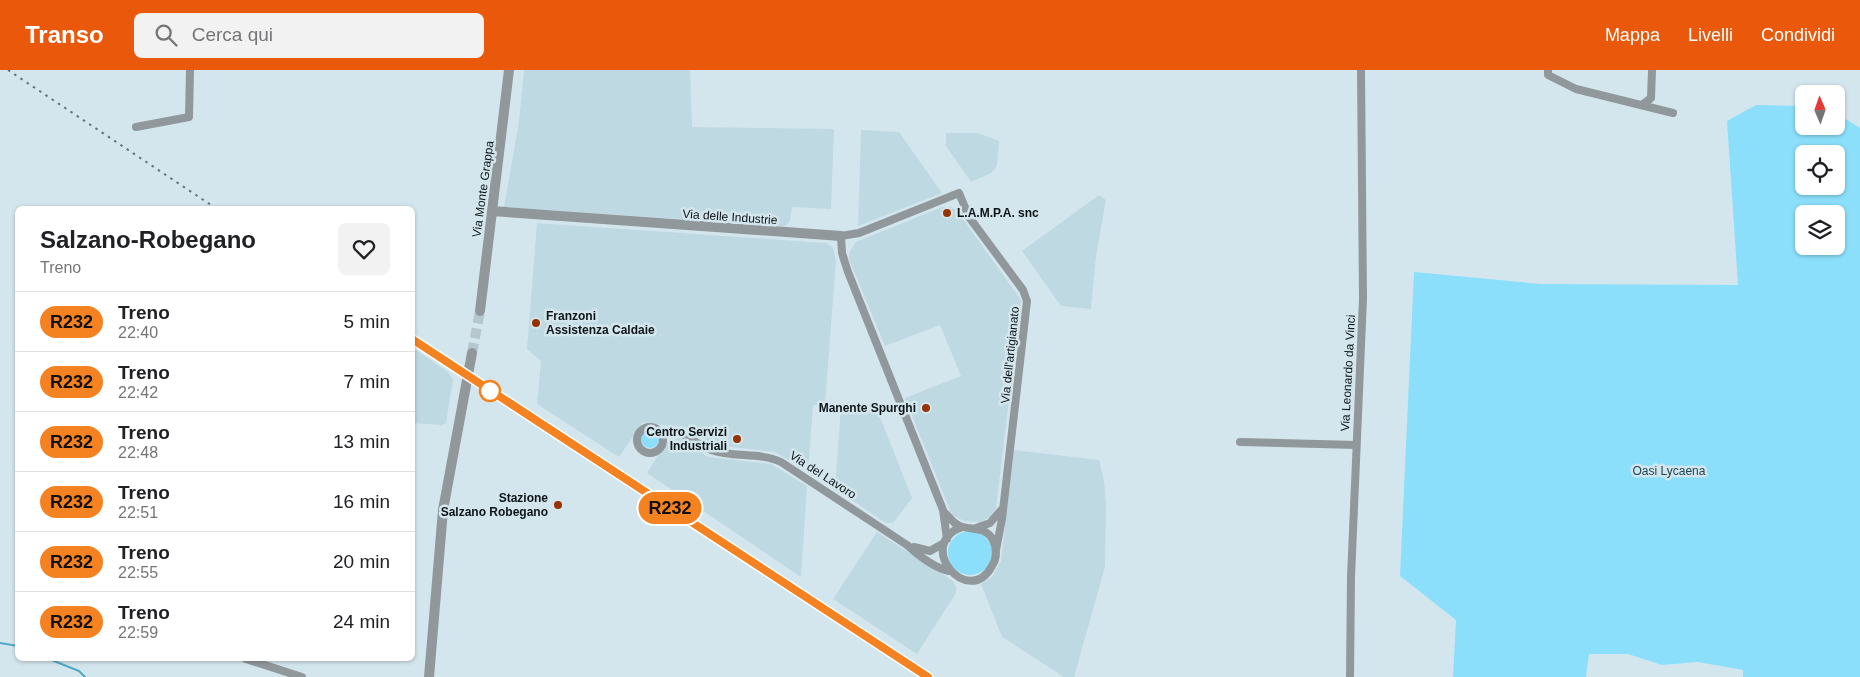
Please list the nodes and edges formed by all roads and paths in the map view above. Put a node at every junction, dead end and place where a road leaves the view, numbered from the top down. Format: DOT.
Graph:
graph roads {
  1 [pos="190,70"];
  2 [pos="510,70"];
  3 [pos="1361,70"];
  4 [pos="1548,70"];
  5 [pos="1652,70"];
  6 [pos="1642,105"];
  7 [pos="1673,113"];
  8 [pos="136,127"];
  9 [pos="959,193"];
  10 [pos="492,211"];
  11 [pos="841,236"];
  12 [pos="480,311"];
  13 [pos="472,354"];
  14 [pos="661,434"];
  15 [pos="1240,442"];
  16 [pos="1356,446"];
  17 [pos="1002,509"];
  18 [pos="943,510"];
  19 [pos="962,527"];
  20 [pos="976,528"];
  21 [pos="946,541"];
  22 [pos="907,544"];
  23 [pos="996,550"];
  24 [pos="949,572"];
  25 [pos="252,661"];
  26 [pos="302,677"];
  27 [pos="429,677"];
  28 [pos="1350,677"];
  1 -- 8 [label="street"];
  2 -- 10 [label="street, Via Monte Grappa"];
  3 -- 16 [label="street, Via Leonardo da Vinci"];
  4 -- 6 [label="street"];
  5 -- 6 [label="street"];
  6 -- 7 [label="street"];
  9 -- 11 [label="street, Via delle Industrie"];
  9 -- 17 [label="street, Via dell'artigianato"];
  10 -- 11 [label="street, Via delle Industrie"];
  10 -- 12 [label="street, Via Monte Grappa"];
  11 -- 18 [label="street"];
  13 -- 27 [label="street"];
  14 -- 22 [label="street, Via del Lavoro"];
  15 -- 16 [label="street"];
  16 -- 28 [label="street, Via Leonardo da Vinci"];
  17 -- 20 [label="street"];
  17 -- 23 [label="street, Via dell'artigianato"];
  18 -- 19 [label="street"];
  18 -- 21 [label="street"];
  19 -- 20 [label="street"];
  19 -- 21 [label="street"];
  20 -- 23 [label="street"];
  21 -- 22 [label="street, Via del Lavoro"];
  21 -- 24 [label="street"];
  22 -- 24 [label="street, Via del Lavoro"];
  23 -- 24 [label="street, Via dell'artigianato"];
  25 -- 26 [label="street"];
}
